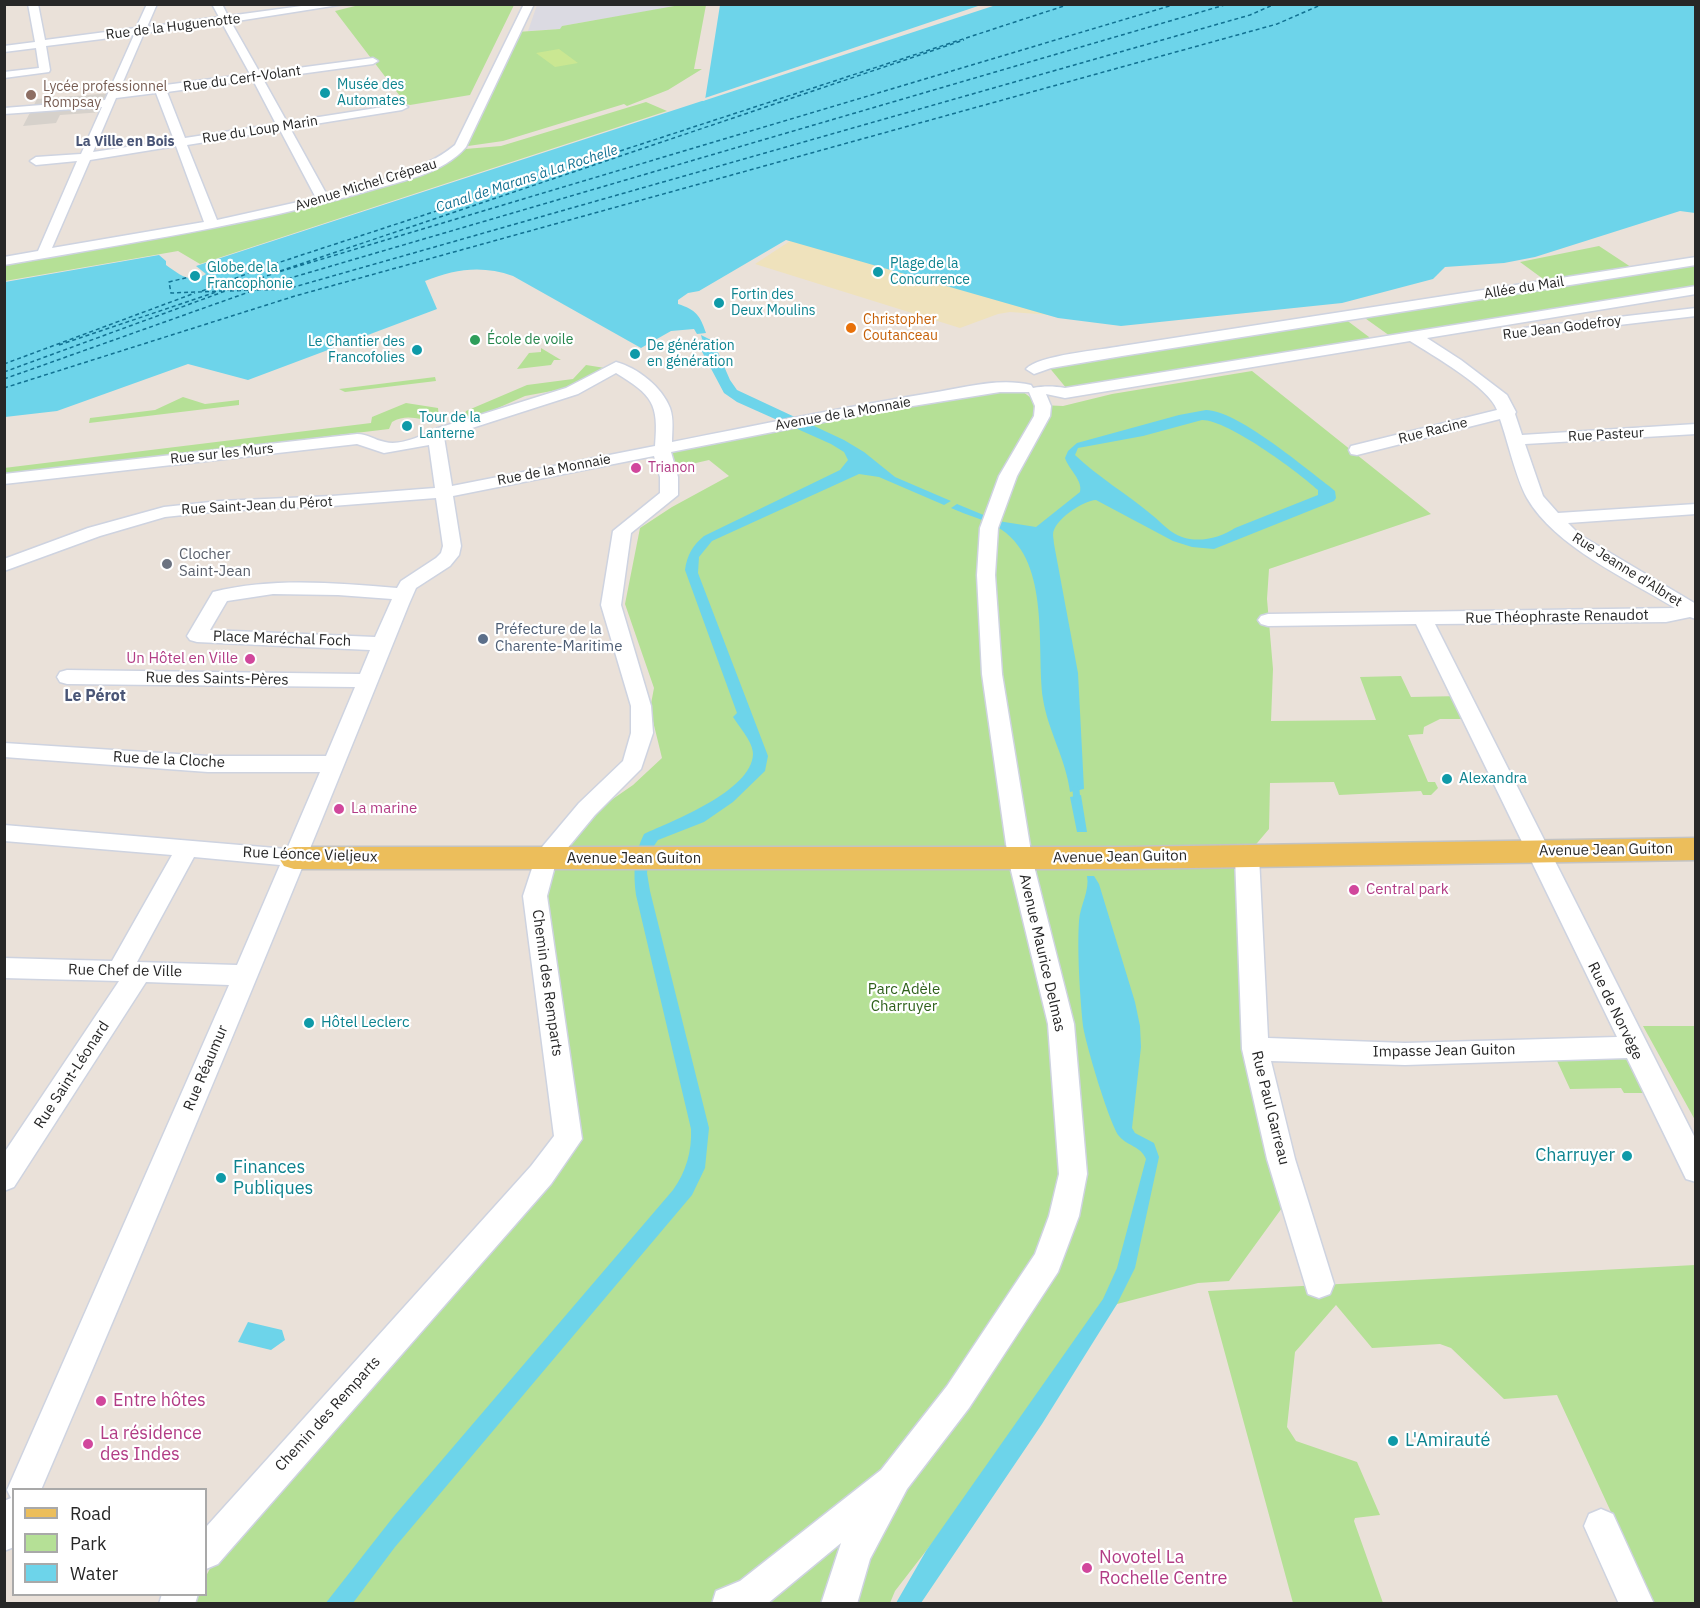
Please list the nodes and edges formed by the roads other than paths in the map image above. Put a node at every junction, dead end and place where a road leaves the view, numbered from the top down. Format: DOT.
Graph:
graph roads {
  1 [pos="33,4"];
  2 [pos="152,4"];
  3 [pos="217,4"];
  4 [pos="341,4"];
  5 [pos="529,4"];
  6 [pos="226,20"];
  7 [pos="140,32"];
  8 [pos="42,45"];
  9 [pos="4,49"];
  10 [pos="373,61"];
  11 [pos="4,75"];
  12 [pos="255,77"];
  13 [pos="161,91"];
  14 [pos="109,100"];
  15 [pos="402,107"];
  16 [pos="4,111"];
  17 [pos="282,126"];
  18 [pos="181,142"];
  19 [pos="84,158"];
  20 [pos="36,161"];
  21 [pos="324,201"];
  22 [pos="212,225"];
  23 [pos="43,254"];
  24 [pos="4,261"];
  25 [pos="1695,261"];
  26 [pos="1695,290"];
  27 [pos="1695,312"];
  28 [pos="1352,315"];
  29 [pos="1412,336"];
  30 [pos="1386,340"];
  31 [pos="1428,345"];
  32 [pos="616,367"];
  33 [pos="1034,369"];
  34 [pos="1037,390"];
  35 [pos="1508,412"];
  36 [pos="1695,429"];
  37 [pos="436,436"];
  38 [pos="1517,440"];
  39 [pos="662,449"];
  40 [pos="1357,450"];
  41 [pos="4,479"];
  42 [pos="446,492"];
  43 [pos="1695,509"];
  44 [pos="1553,519"];
  45 [pos="4,566"];
  46 [pos="403,594"];
  47 [pos="1694,612"];
  48 [pos="1422,617"];
  49 [pos="1268,620"];
  50 [pos="382,644"];
  51 [pos="67,677"];
  52 [pos="367,681"];
  53 [pos="4,750"];
  54 [pos="333,764"];
  55 [pos="4,833"];
  56 [pos="187,849"];
  57 [pos="1695,849"];
  58 [pos="1537,851"];
  59 [pos="1247,856"];
  60 [pos="294,858"];
  61 [pos="1020,858"];
  62 [pos="545,859"];
  63 [pos="4,968"];
  64 [pos="129,972"];
  65 [pos="245,975"];
  66 [pos="1633,1047"];
  67 [pos="1255,1049"];
  68 [pos="1695,1170"];
  69 [pos="4,1178"];
  70 [pos="1319,1284"];
  71 [pos="895,1477"];
  72 [pos="25,1488"];
  73 [pos="12,1518"];
  74 [pos="1601,1526"];
  75 [pos="4,1534"];
  76 [pos="207,1551"];
  77 [pos="729,1604"];
  78 [pos="838,1604"];
  79 [pos="1637,1604"];
  1 -- 8 [label="street"];
  2 -- 7 [label="street"];
  3 -- 6 [label="street"];
  4 -- 6 [label="street, Rue de la Huguenotte"];
  5 -- 21 [label="street, Avenue Michel Crépeau"];
  6 -- 7 [label="street, Rue de la Huguenotte"];
  6 -- 12 [label="street"];
  7 -- 8 [label="street, Rue de la Huguenotte"];
  7 -- 14 [label="street"];
  8 -- 9 [label="street, Rue de la Huguenotte"];
  8 -- 11 [label="street"];
  10 -- 12 [label="street, Rue du Cerf-Volant"];
  12 -- 13 [label="street, Rue du Cerf-Volant"];
  12 -- 17 [label="street"];
  13 -- 14 [label="street, Rue du Cerf-Volant"];
  13 -- 18 [label="street"];
  14 -- 16 [label="street, Rue du Cerf-Volant"];
  14 -- 19 [label="street"];
  15 -- 17 [label="street, Rue du Loup Marin"];
  17 -- 18 [label="street, Rue du Loup Marin"];
  17 -- 21 [label="street"];
  18 -- 19 [label="street, Rue du Loup Marin"];
  18 -- 22 [label="street"];
  19 -- 20 [label="street, Rue du Loup Marin"];
  19 -- 23 [label="street"];
  21 -- 22 [label="street, Avenue Michel Crépeau"];
  22 -- 23 [label="street, Avenue Michel Crépeau"];
  23 -- 24 [label="street, Avenue Michel Crépeau"];
  25 -- 28 [label="street, Allée du Mail"];
  26 -- 29 [label="street, Allée du Mail"];
  27 -- 31 [label="street, Rue Jean Godefroy"];
  28 -- 30 [label="street"];
  28 -- 33 [label="street, Allée du Mail"];
  29 -- 30 [label="street, Allée du Mail"];
  29 -- 31 [label="street, Rue Jeanne d'Albret"];
  30 -- 34 [label="street, Allée du Mail"];
  31 -- 35 [label="street, Rue Jeanne d'Albret"];
  32 -- 37 [label="street, Rue sur les Murs"];
  32 -- 39 [label="street, Chemin des Remparts"];
  33 -- 34 [label="street"];
  33 -- 34 [label="street, Avenue Maurice Delmas"];
  34 -- 39 [label="street, Avenue de la Monnaie"];
  34 -- 61 [label="street, Avenue Maurice Delmas"];
  35 -- 38 [label="street, Rue Jeanne d'Albret"];
  35 -- 40 [label="street, Rue Racine"];
  36 -- 38 [label="street, Rue Pasteur"];
  37 -- 41 [label="street, Rue sur les Murs"];
  37 -- 42 [label="street"];
  38 -- 44 [label="street, Rue Jeanne d'Albret"];
  39 -- 42 [label="street, Rue de la Monnaie"];
  39 -- 62 [label="street, Chemin des Remparts"];
  42 -- 45 [label="street, Rue Saint-Jean du Pérot"];
  42 -- 46 [label="street"];
  43 -- 44 [label="street"];
  44 -- 47 [label="street, Rue Jeanne d'Albret"];
  46 -- 50 [label="street, Rue Réaumur"];
  46 -- 50 [label="street, Place Maréchal Foch"];
  47 -- 48 [label="street, Rue Théophraste Renaudot"];
  48 -- 49 [label="street, Rue Théophraste Renaudot"];
  48 -- 58 [label="street"];
  50 -- 52 [label="street, Rue Réaumur"];
  51 -- 52 [label="street, Rue des Saints-Pères"];
  52 -- 54 [label="street, Rue Réaumur"];
  53 -- 54 [label="street, Rue de la Cloche"];
  54 -- 60 [label="street, Rue Réaumur"];
  55 -- 56 [label="street, Rue Léonce Vieljeux"];
  56 -- 60 [label="street, Rue Léonce Vieljeux"];
  56 -- 64 [label="street, Rue Saint-Léonard"];
  57 -- 58 [label="main road, Avenue Jean Guiton"];
  58 -- 59 [label="main road, Avenue Jean Guiton"];
  58 -- 66 [label="street, Rue de Norvège"];
  59 -- 61 [label="main road, Avenue Jean Guiton"];
  59 -- 67 [label="street, Rue Paul Garreau"];
  60 -- 62 [label="main road, Rue Léonce Vieljeux"];
  60 -- 65 [label="street, Rue Réaumur"];
  61 -- 62 [label="main road, Avenue Jean Guiton"];
  61 -- 71 [label="street, Avenue Maurice Delmas"];
  62 -- 76 [label="street, Chemin des Remparts"];
  63 -- 64 [label="street, Rue Chef de Ville"];
  64 -- 65 [label="street, Rue Chef de Ville"];
  64 -- 69 [label="street, Rue Saint-Léonard"];
  65 -- 72 [label="street, Rue Réaumur"];
  66 -- 67 [label="street, Impasse Jean Guiton"];
  66 -- 68 [label="street, Rue de Norvège"];
  67 -- 70 [label="street, Rue Paul Garreau"];
  71 -- 77 [label="street, Avenue Maurice Delmas"];
  71 -- 78 [label="street, Avenue Maurice Delmas"];
  73 -- 75 [label="street"];
  74 -- 79 [label="street"];
}
